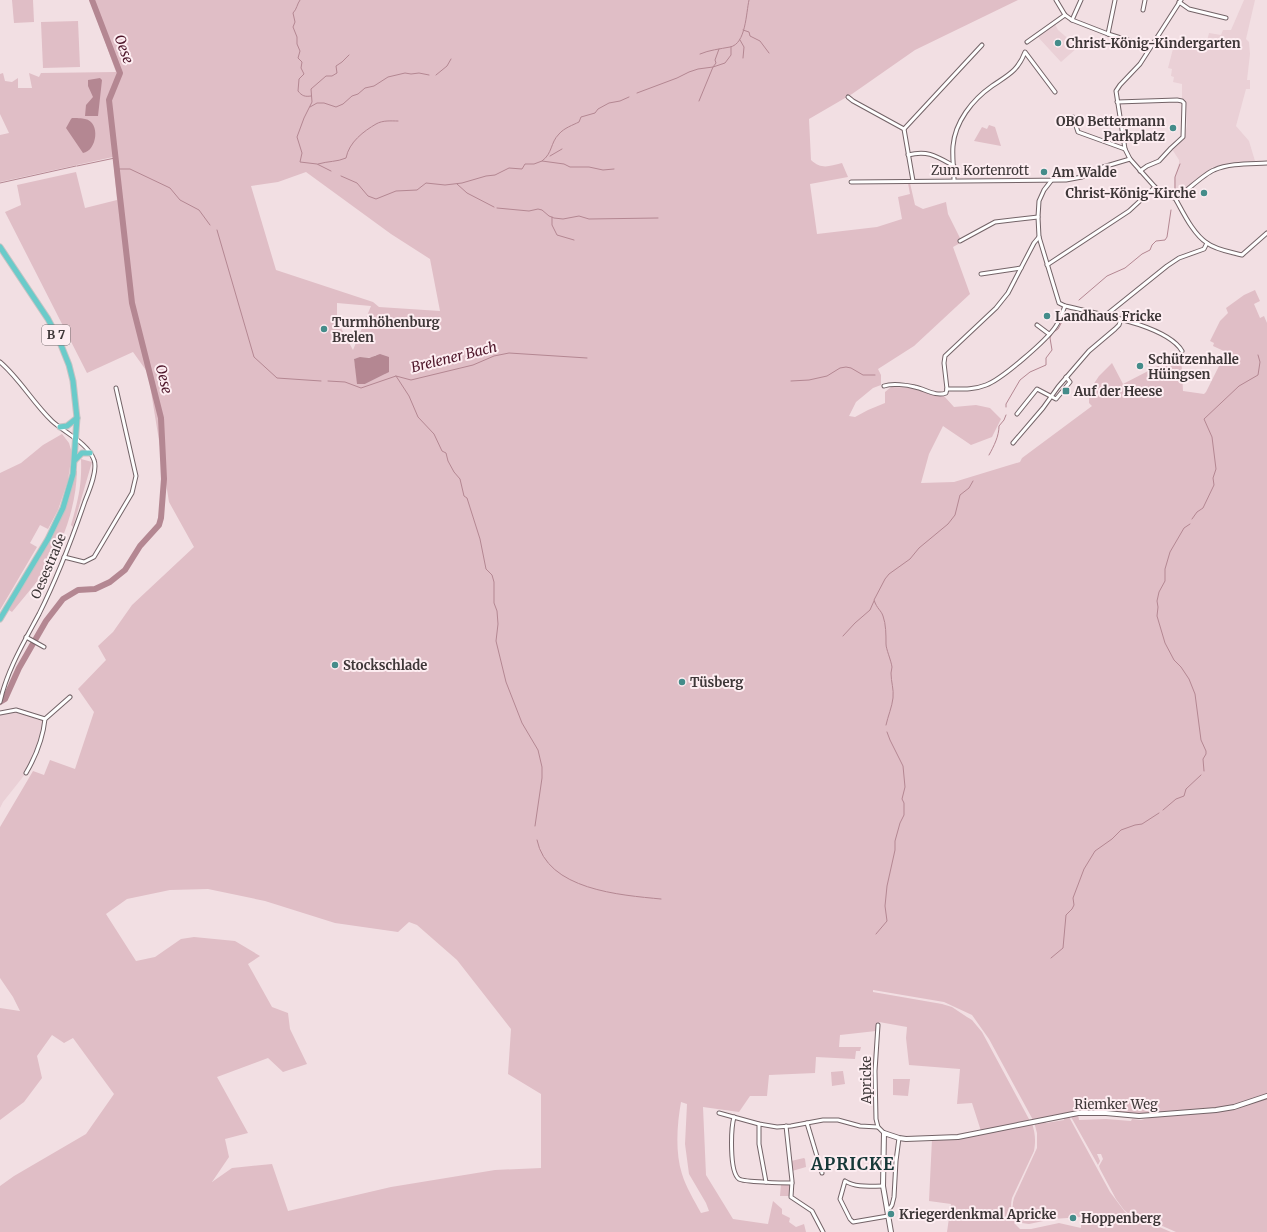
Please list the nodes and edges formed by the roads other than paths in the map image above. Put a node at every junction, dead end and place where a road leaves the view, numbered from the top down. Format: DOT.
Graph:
graph roads {
  1 [pos="1056,0"];
  2 [pos="1081,0"];
  3 [pos="1115,0"];
  4 [pos="1145,0"];
  5 [pos="1180,1"];
  6 [pos="1143,10"];
  7 [pos="1065,15"];
  8 [pos="1226,18"];
  9 [pos="1072,20"];
  10 [pos="1108,34"];
  11 [pos="1027,42"];
  12 [pos="982,45"];
  13 [pos="1150,47"];
  14 [pos="1055,92"];
  15 [pos="848,97"];
  16 [pos="1117,102"];
  17 [pos="1073,117"];
  18 [pos="904,129"];
  19 [pos="1125,149"];
  20 [pos="908,155"];
  21 [pos="1130,159"];
  22 [pos="1267,163"];
  23 [pos="954,166"];
  24 [pos="1140,171"];
  25 [pos="954,180"];
  26 [pos="913,181"];
  27 [pos="1051,181"];
  28 [pos="851,182"];
  29 [pos="1155,187"];
  30 [pos="1175,198"];
  31 [pos="1038,217"];
  32 [pos="1267,233"];
  33 [pos="1039,237"];
  34 [pos="960,241"];
  35 [pos="1207,243"];
  36 [pos="0,247"];
  37 [pos="1047,265"];
  38 [pos="1021,268"];
  39 [pos="981,274"];
  40 [pos="1065,306"];
  41 [pos="1106,315"];
  42 [pos="1121,319"];
  43 [pos="1037,325"];
  44 [pos="1049,334"];
  45 [pos="1182,351"];
  46 [pos="0,362"];
  47 [pos="1066,377"];
  48 [pos="884,386"];
  49 [pos="116,388"];
  50 [pos="947,389"];
  51 [pos="1051,397"];
  52 [pos="1017,414"];
  53 [pos="77,418"];
  54 [pos="60,427"];
  55 [pos="76,440"];
  56 [pos="1013,443"];
  57 [pos="90,453"];
  58 [pos="74,461"];
  59 [pos="64,557"];
  60 [pos="0,620"];
  61 [pos="26,637"];
  62 [pos="44,647"];
  63 [pos="70,697"];
  64 [pos="0,702"];
  65 [pos="0,713"];
  66 [pos="45,719"];
  67 [pos="26,773"];
  68 [pos="878,1025"];
  69 [pos="1267,1096"];
  70 [pos="719,1114"];
  71 [pos="734,1117"];
  72 [pos="807,1123"];
  73 [pos="760,1124"];
  74 [pos="786,1126"];
  75 [pos="878,1127"];
  76 [pos="884,1133"];
  77 [pos="898,1138"];
  78 [pos="822,1173"];
  79 [pos="766,1182"];
  80 [pos="792,1183"];
  81 [pos="883,1186"];
  82 [pos="887,1208"];
  83 [pos="888,1216"];
  84 [pos="823,1232"];
  85 [pos="891,1232"];
  1 -- 7 [label="street"];
  2 -- 9 [label="street"];
  3 -- 10 [label="street"];
  4 -- 6 [label="street"];
  5 -- 8 [label="street"];
  5 -- 13 [label="street"];
  7 -- 9 [label="street"];
  7 -- 11 [label="street"];
  9 -- 10 [label="street"];
  10 -- 13 [label="street"];
  12 -- 18 [label="street"];
  13 -- 16 [label="street"];
  14 -- 23 [label="street"];
  15 -- 18 [label="street"];
  16 -- 19 [label="street"];
  16 -- 24 [label="street"];
  17 -- 19 [label="street"];
  18 -- 20 [label="street"];
  19 -- 21 [label="street"];
  20 -- 23 [label="street"];
  20 -- 26 [label="street"];
  21 -- 24 [label="street"];
  21 -- 27 [label="street, Zum Kortenrott"];
  22 -- 30 [label="street"];
  23 -- 25 [label="street"];
  24 -- 29 [label="street"];
  25 -- 26 [label="street, Zum Kortenrott"];
  25 -- 27 [label="street, Zum Kortenrott"];
  26 -- 28 [label="street, Zum Kortenrott"];
  27 -- 31 [label="street"];
  29 -- 30 [label="street"];
  29 -- 37 [label="street"];
  30 -- 35 [label="street"];
  31 -- 33 [label="street"];
  31 -- 34 [label="street"];
  32 -- 35 [label="street"];
  33 -- 37 [label="street"];
  33 -- 38 [label="street"];
  35 -- 41 [label="street"];
  36 -- 53 [label="main road, B 7"];
  37 -- 40 [label="street"];
  38 -- 39 [label="street"];
  38 -- 50 [label="street"];
  40 -- 41 [label="street"];
  40 -- 44 [label="street"];
  41 -- 42 [label="street"];
  42 -- 45 [label="street"];
  42 -- 47 [label="street"];
  43 -- 44 [label="street"];
  44 -- 50 [label="street"];
  46 -- 54 [label="street"];
  47 -- 51 [label="street"];
  47 -- 51 [label="street"];
  48 -- 50 [label="street"];
  49 -- 59 [label="street"];
  51 -- 52 [label="street"];
  51 -- 56 [label="street"];
  53 -- 54 [label="main road"];
  53 -- 55 [label="main road, B 7"];
  54 -- 55 [label="street"];
  55 -- 57 [label="street"];
  55 -- 58 [label="main road, B 7"];
  57 -- 58 [label="main road"];
  57 -- 59 [label="street, Oesestraße"];
  58 -- 60 [label="main road, B 7"];
  59 -- 61 [label="street, Oesestraße"];
  61 -- 62 [label="street"];
  61 -- 64 [label="street, Oesestraße"];
  63 -- 66 [label="street"];
  65 -- 66 [label="street"];
  66 -- 67 [label="street"];
  68 -- 75 [label="street, Apricke"];
  69 -- 77 [label="street, Riemker Weg"];
  70 -- 71 [label="street"];
  71 -- 73 [label="street"];
  71 -- 79 [label="street"];
  72 -- 74 [label="street"];
  72 -- 75 [label="street"];
  72 -- 78 [label="street"];
  73 -- 74 [label="street"];
  73 -- 79 [label="street"];
  74 -- 80 [label="street"];
  75 -- 76 [label="street"];
  76 -- 77 [label="street"];
  76 -- 81 [label="street"];
  77 -- 82 [label="street"];
  79 -- 80 [label="street"];
  80 -- 84 [label="street"];
  81 -- 82 [label="street"];
  81 -- 83 [label="street"];
  82 -- 83 [label="street"];
  83 -- 85 [label="street"];
}
